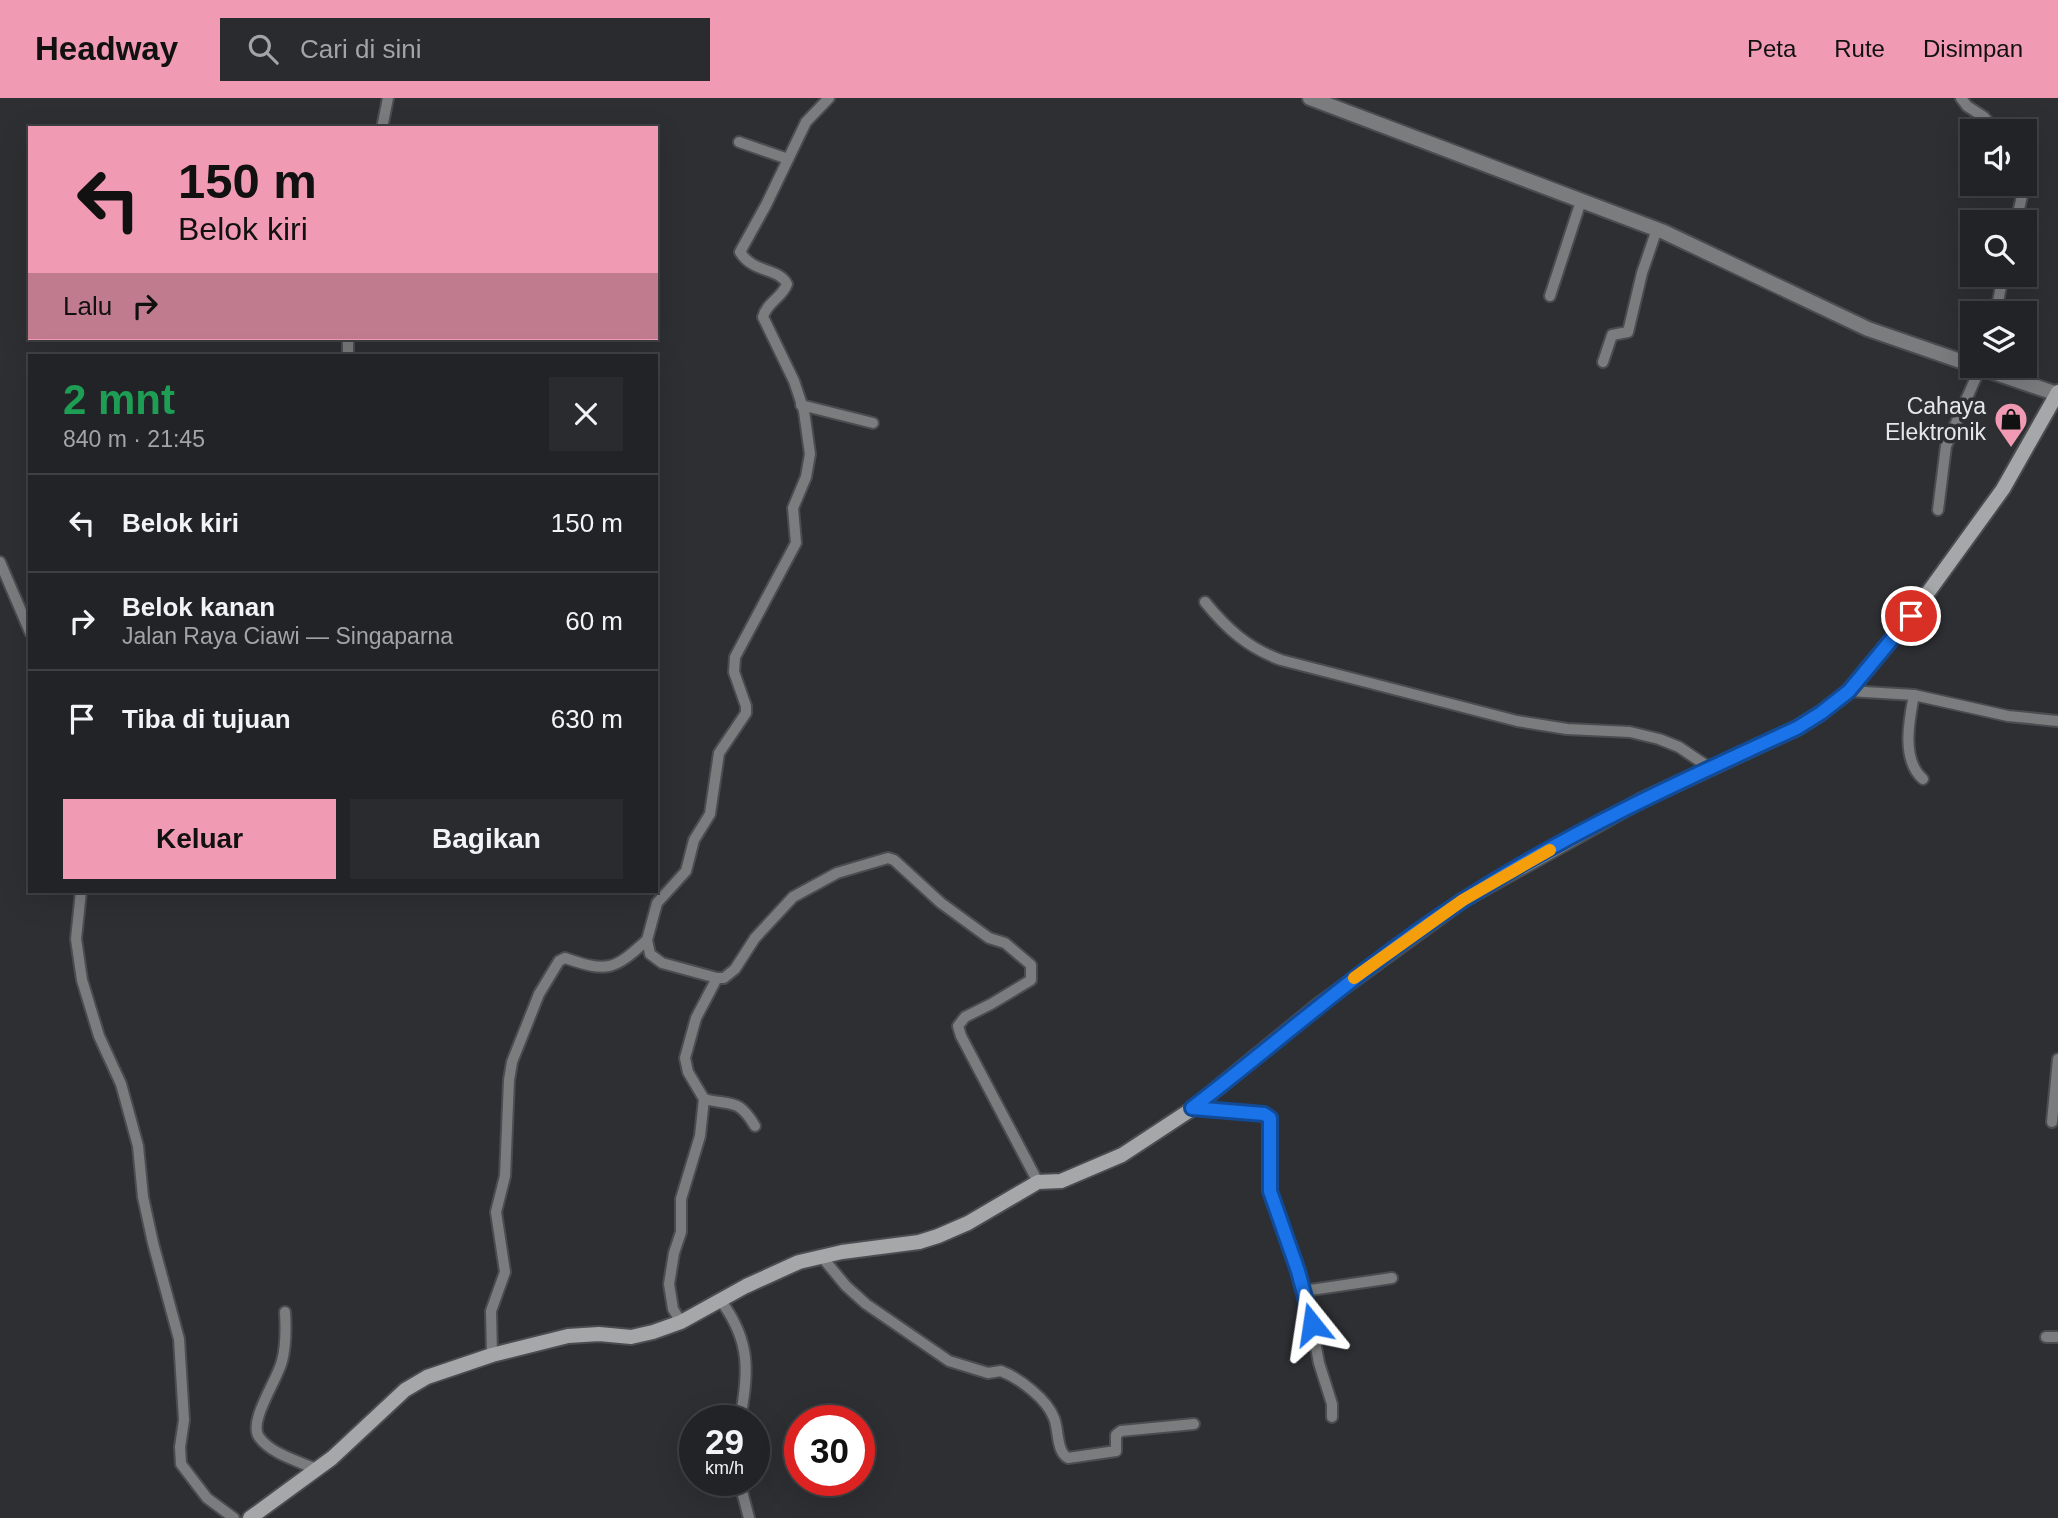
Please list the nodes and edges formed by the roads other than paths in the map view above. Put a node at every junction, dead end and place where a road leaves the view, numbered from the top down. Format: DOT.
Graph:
graph roads {
  1 [pos="388,98"];
  2 [pos="829,98"];
  3 [pos="1310,98"];
  4 [pos="1961,98"];
  5 [pos="1986,119"];
  6 [pos="382,126"];
  7 [pos="739,142"];
  8 [pos="788,159"];
  9 [pos="1581,201"];
  10 [pos="1657,229"];
  11 [pos="1550,296"];
  12 [pos="1960,360"];
  13 [pos="1603,362"];
  14 [pos="1973,378"];
  15 [pos="2012,378"];
  16 [pos="2058,394"];
  17 [pos="802,405"];
  18 [pos="873,424"];
  19 [pos="1938,510"];
  20 [pos="0,562"];
  21 [pos="1205,602"];
  22 [pos="28,627"];
  23 [pos="1849,691"];
  24 [pos="1914,695"];
  25 [pos="2058,721"];
  26 [pos="1710,768"];
  27 [pos="1923,779"];
  28 [pos="81,893"];
  29 [pos="647,940"];
  30 [pos="717,978"];
  31 [pos="2058,1059"];
  32 [pos="704,1099"];
  33 [pos="1192,1108"];
  34 [pos="2052,1122"];
  35 [pos="755,1126"];
  36 [pos="1038,1182"];
  37 [pos="822,1257"];
  38 [pos="1392,1278"];
  39 [pos="1304,1291"];
  40 [pos="722,1301"];
  41 [pos="285,1312"];
  42 [pos="681,1322"];
  43 [pos="492,1355"];
  44 [pos="742,1405"];
  45 [pos="1332,1416"];
  46 [pos="1194,1424"];
  47 [pos="316,1469"];
  48 [pos="743,1496"];
  49 [pos="234,1518"];
  50 [pos="250,1518"];
  51 [pos="748,1518"];
  1 -- 6 [label="street"];
  2 -- 8 [label="street"];
  3 -- 9 [label="street"];
  4 -- 5 [label="street"];
  7 -- 8 [label="street"];
  8 -- 17 [label="street"];
  9 -- 10 [label="street"];
  9 -- 11 [label="street"];
  10 -- 12 [label="street"];
  10 -- 13 [label="street"];
  14 -- 19 [label="street"];
  15 -- 16 [label="street"];
  16 -- 23 [label="main road"];
  17 -- 18 [label="street"];
  17 -- 29 [label="street"];
  20 -- 22 [label="street"];
  21 -- 26 [label="street"];
  23 -- 24 [label="street"];
  23 -- 26 [label="main road"];
  24 -- 25 [label="street"];
  24 -- 27 [label="street"];
  26 -- 33 [label="main road"];
  28 -- 49 [label="street"];
  29 -- 30 [label="street"];
  29 -- 43 [label="street"];
  30 -- 32 [label="street"];
  30 -- 36 [label="street"];
  31 -- 34 [label="street"];
  32 -- 35 [label="street"];
  32 -- 42 [label="street"];
  33 -- 36 [label="main road"];
  33 -- 39 [label="street"];
  36 -- 37 [label="main road"];
  37 -- 40 [label="main road"];
  37 -- 46 [label="street"];
  38 -- 39 [label="street"];
  39 -- 45 [label="street"];
  40 -- 42 [label="main road"];
  40 -- 44 [label="street"];
  41 -- 47 [label="street"];
  42 -- 43 [label="main road"];
  43 -- 47 [label="main road"];
  47 -- 50 [label="main road"];
  48 -- 51 [label="street"];
}
